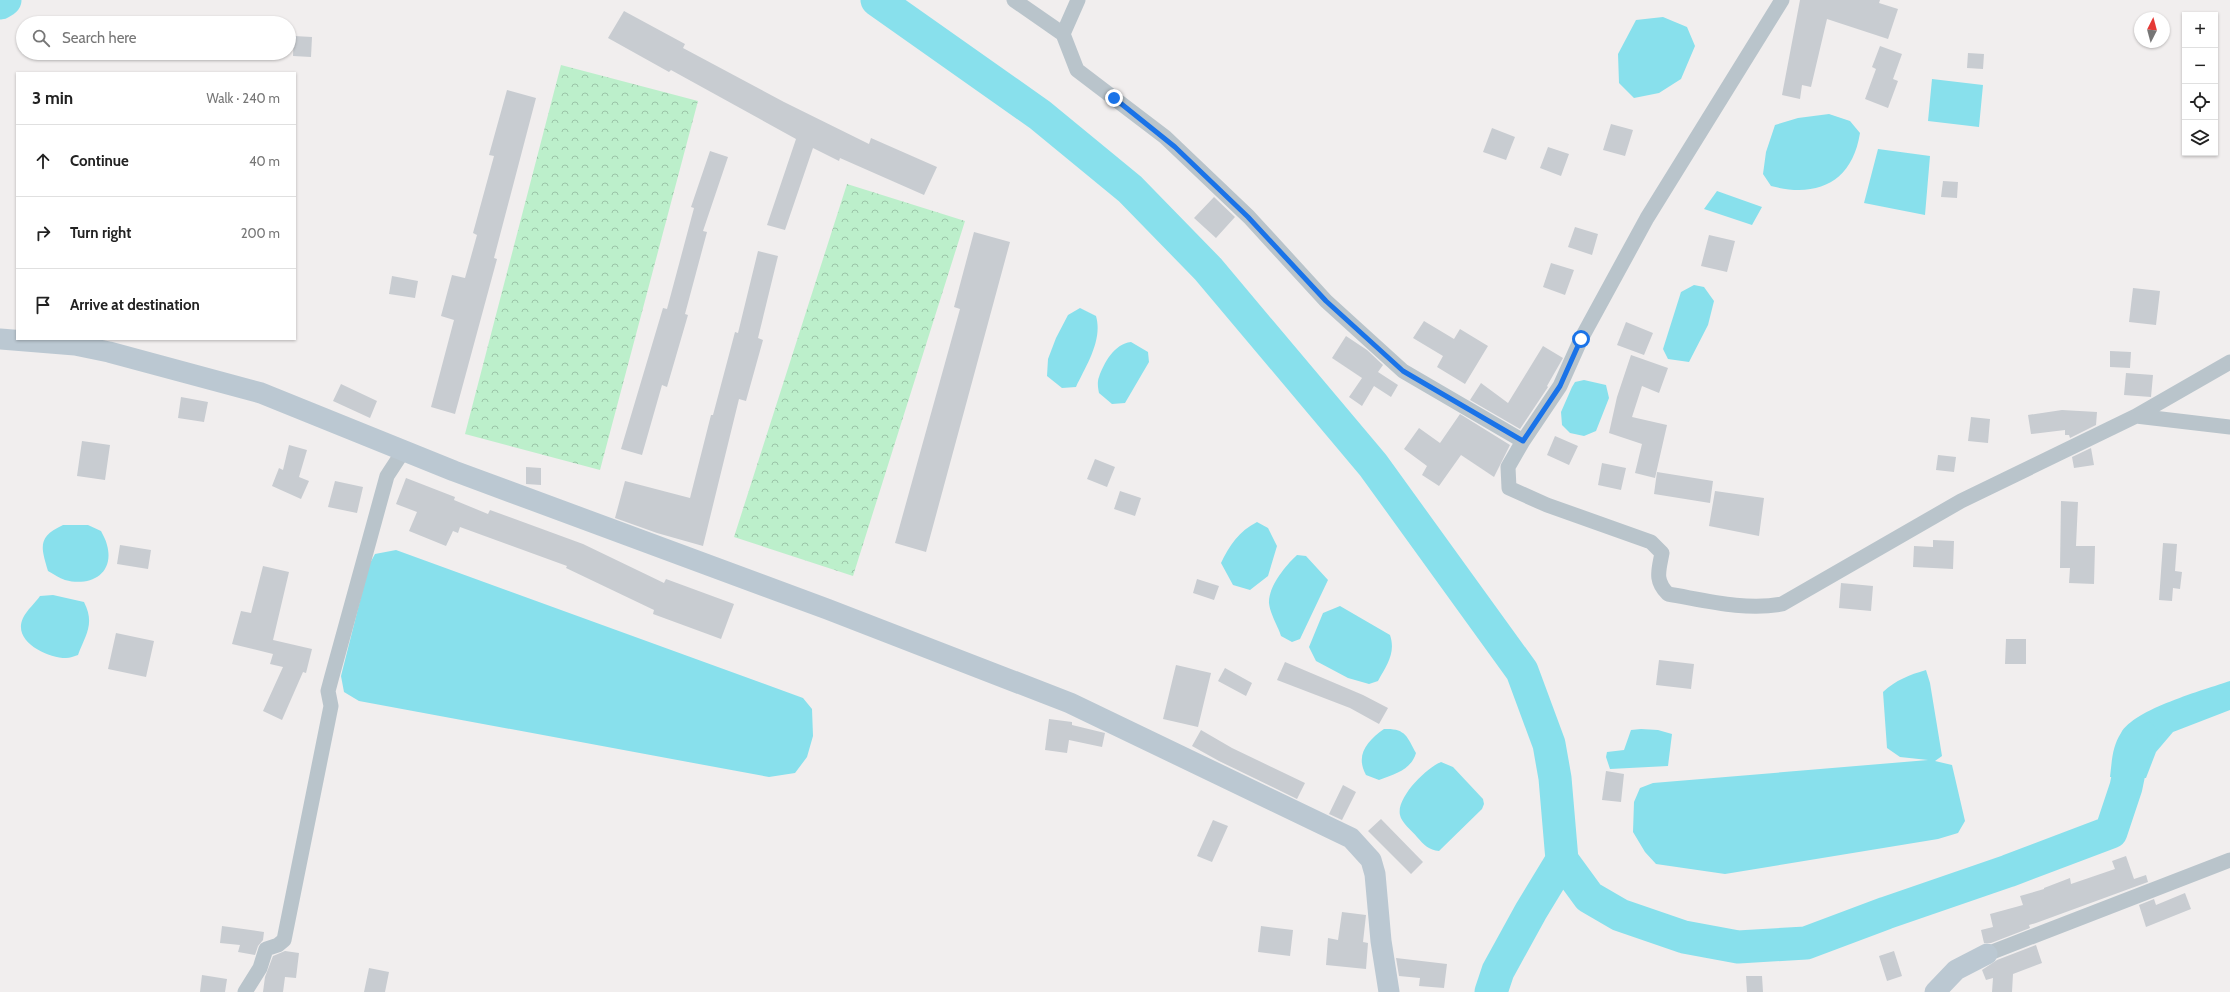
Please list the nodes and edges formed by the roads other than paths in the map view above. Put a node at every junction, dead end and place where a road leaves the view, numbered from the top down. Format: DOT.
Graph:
graph roads {
  1 [pos="1014,0"];
  2 [pos="1078,0"];
  3 [pos="1782,0"];
  4 [pos="1063,34"];
  5 [pos="0,339"];
  6 [pos="2230,362"];
  7 [pos="2136,416"];
  8 [pos="2230,427"];
  9 [pos="1523,441"];
  10 [pos="404,450"];
  11 [pos="2230,860"];
  12 [pos="1987,954"];
  13 [pos="246,992"];
  14 [pos="1389,992"];
  15 [pos="1935,992"];
  1 -- 4 [label="street"];
  2 -- 4 [label="street"];
  3 -- 9 [label="street"];
  4 -- 9 [label="street"];
  5 -- 10 [label="street"];
  6 -- 7 [label="street"];
  7 -- 8 [label="street"];
  7 -- 9 [label="street"];
  10 -- 13 [label="street"];
  10 -- 14 [label="street"];
  11 -- 12 [label="street"];
  12 -- 15 [label="street"];
}
